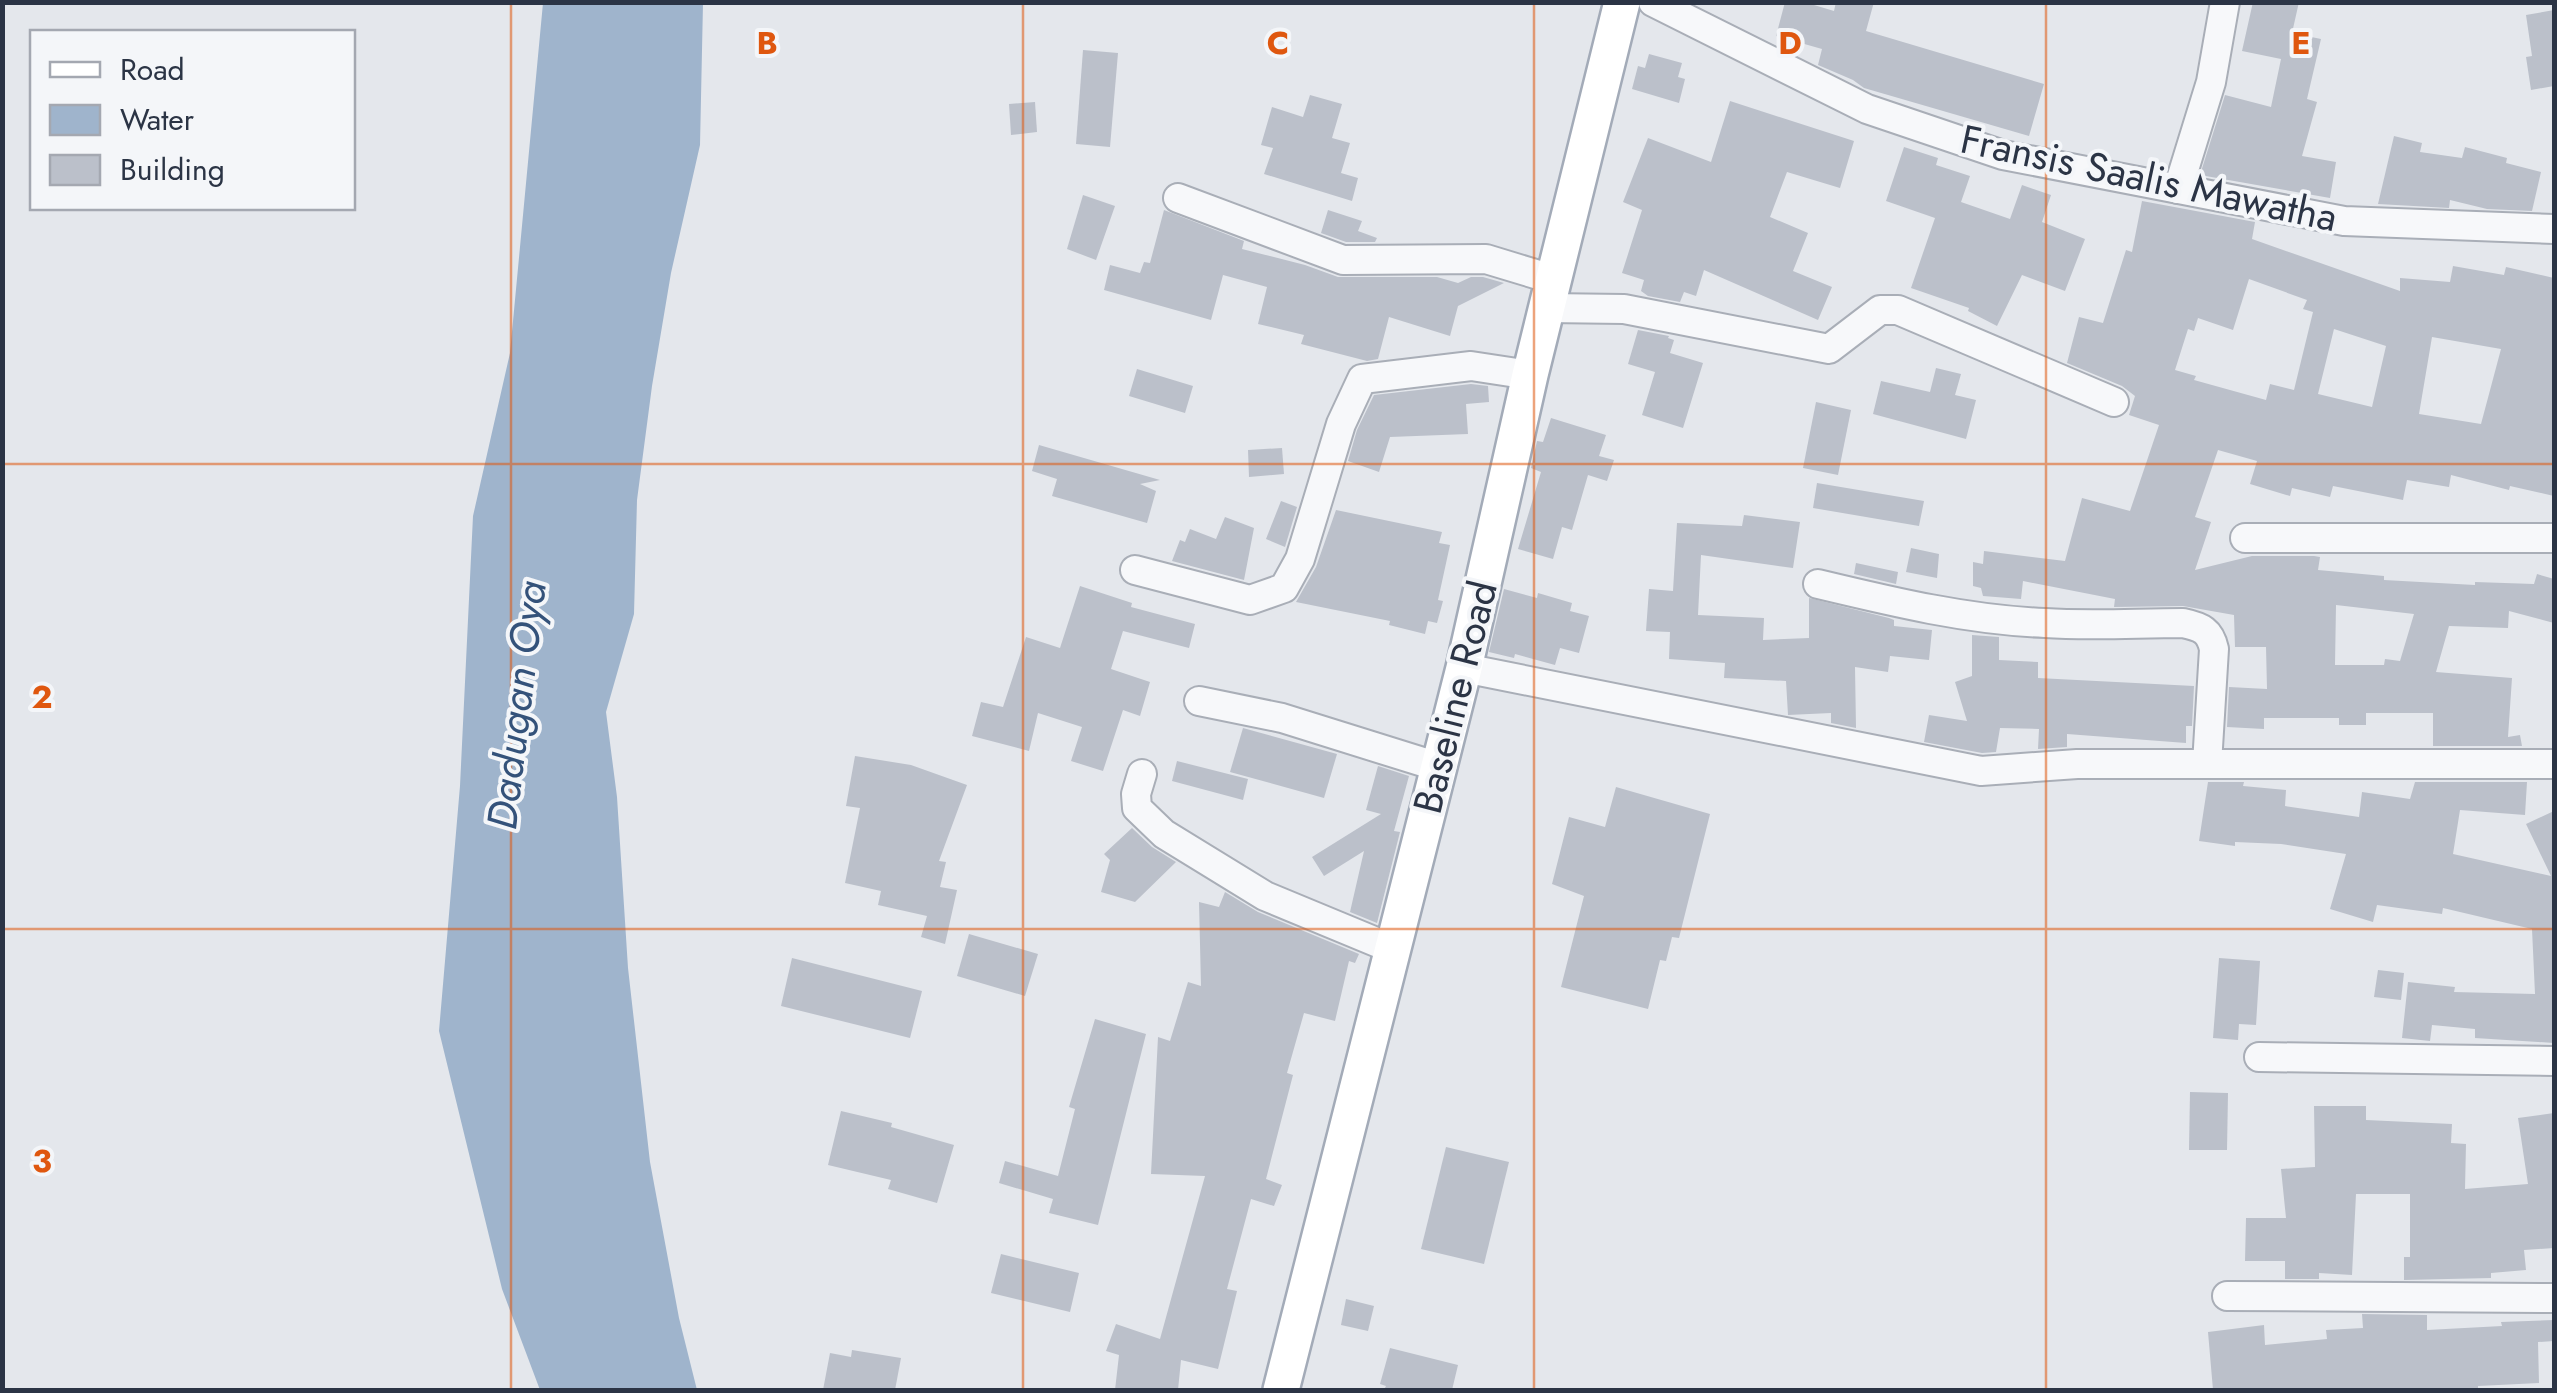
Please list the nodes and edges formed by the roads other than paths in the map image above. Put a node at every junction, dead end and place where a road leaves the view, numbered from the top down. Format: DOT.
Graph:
graph roads {
  1 [pos="1622,2"];
  2 [pos="1653,2"];
  3 [pos="2225,2"];
  4 [pos="2178,189"];
  5 [pos="1178,198"];
  6 [pos="2554,228"];
  7 [pos="1550,293"];
  8 [pos="1530,375"];
  9 [pos="2114,402"];
  10 [pos="2245,538"];
  11 [pos="2554,538"];
  12 [pos="1135,570"];
  13 [pos="1818,584"];
  14 [pos="1464,668"];
  15 [pos="1198,701"];
  16 [pos="2207,764"];
  17 [pos="2554,764"];
  18 [pos="1439,767"];
  19 [pos="1142,774"];
  20 [pos="1393,950"];
  21 [pos="2259,1058"];
  22 [pos="2554,1061"];
  23 [pos="2226,1296"];
  24 [pos="2554,1298"];
  25 [pos="1281,1390"];
  1 -- 7 [label="main road, Baseline Road"];
  2 -- 4 [label="street, Fransis Saalis Mawatha"];
  3 -- 4 [label="street"];
  4 -- 6 [label="street, Fransis Saalis Mawatha"];
  5 -- 7 [label="street"];
  7 -- 8 [label="main road, Baseline Road"];
  7 -- 9 [label="street"];
  8 -- 12 [label="street"];
  8 -- 14 [label="main road, Baseline Road"];
  10 -- 11 [label="street"];
  13 -- 16 [label="street"];
  14 -- 16 [label="street"];
  14 -- 18 [label="main road, Baseline Road"];
  15 -- 18 [label="street"];
  16 -- 17 [label="street"];
  18 -- 20 [label="main road, Baseline Road"];
  19 -- 20 [label="street"];
  20 -- 25 [label="main road, Baseline Road"];
  21 -- 22 [label="street"];
  23 -- 24 [label="street"];
}
